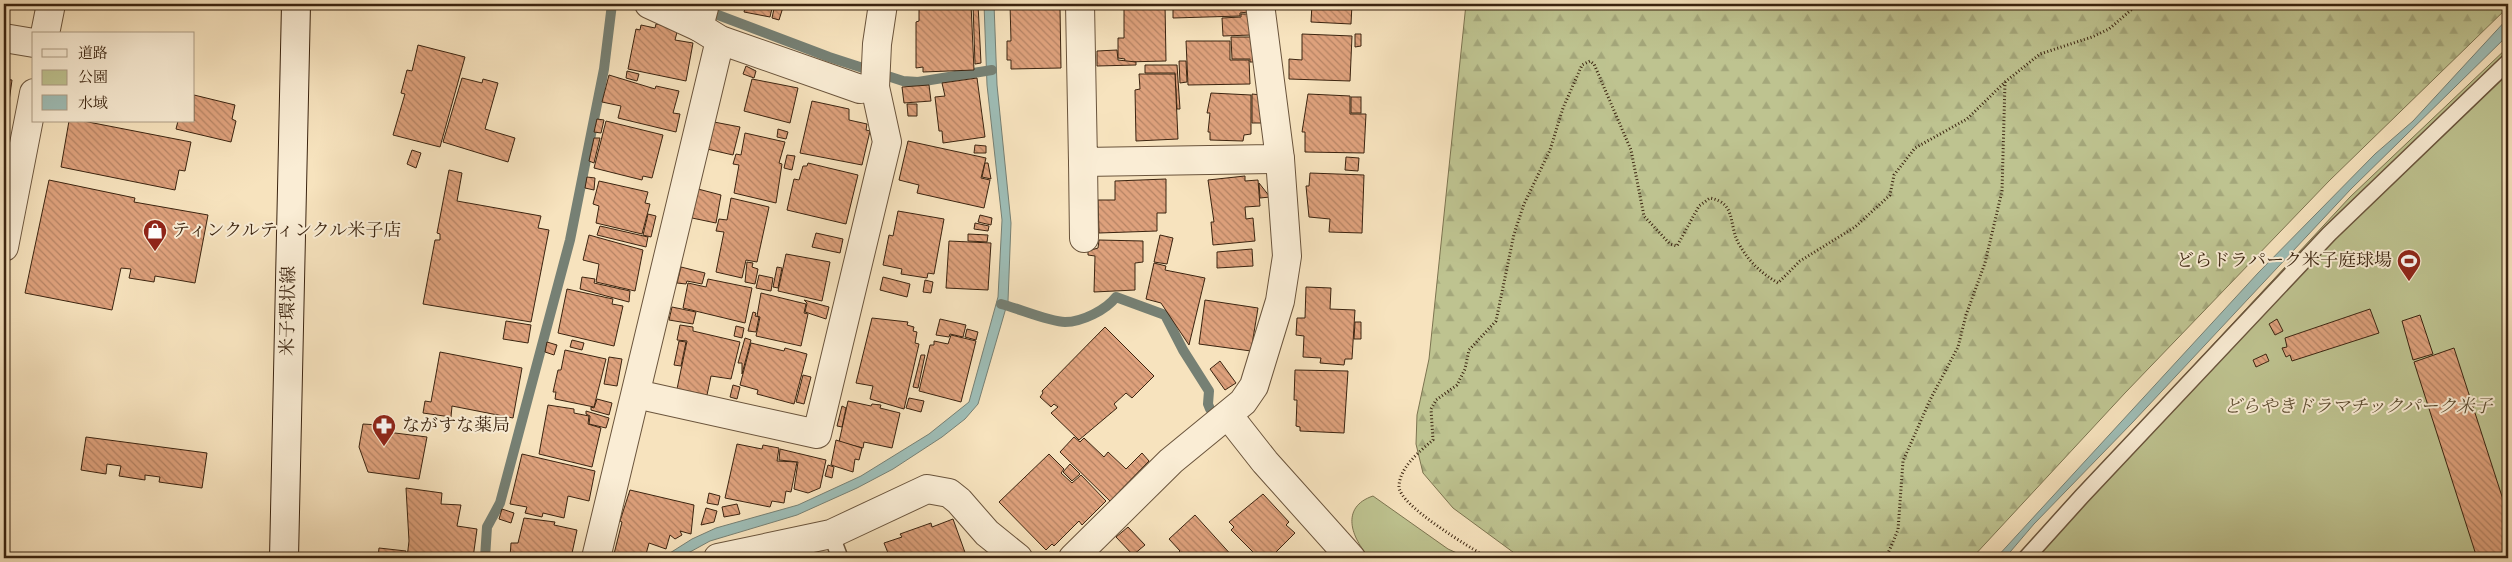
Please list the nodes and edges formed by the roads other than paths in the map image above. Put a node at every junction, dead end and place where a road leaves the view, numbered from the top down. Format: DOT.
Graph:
graph roads {
  1 [pos="51,4"];
  2 [pos="296,4"];
  3 [pos="649,4"];
  4 [pos="883,4"];
  5 [pos="1080,4"];
  6 [pos="1260,4"];
  7 [pos="708,23"];
  8 [pos="45,32"];
  9 [pos="4,38"];
  10 [pos="32,44"];
  11 [pos="2508,62"];
  12 [pos="876,87"];
  13 [pos="32,103"];
  14 [pos="1280,159"];
  15 [pos="1083,162"];
  16 [pos="1084,238"];
  17 [pos="4,247"];
  18 [pos="636,394"];
  19 [pos="1228,414"];
  20 [pos="836,546"];
  21 [pos="284,558"];
  22 [pos="596,558"];
  23 [pos="718,558"];
  24 [pos="1018,558"];
  25 [pos="1073,558"];
  26 [pos="1351,558"];
  27 [pos="2026,558"];
  1 -- 8 [label="street"];
  2 -- 21 [label="street, 米子環状線"];
  3 -- 7 [label="street"];
  4 -- 12 [label="street"];
  5 -- 15 [label="street"];
  6 -- 14 [label="street"];
  7 -- 12 [label="street"];
  7 -- 18 [label="street"];
  9 -- 10 [label="street"];
  11 -- 27 [label="lane"];
  12 -- 18 [label="street"];
  13 -- 17 [label="street"];
  14 -- 15 [label="street"];
  14 -- 19 [label="street"];
  15 -- 16 [label="street"];
  18 -- 22 [label="street"];
  19 -- 25 [label="street"];
  19 -- 26 [label="street"];
  20 -- 23 [label="street"];
  20 -- 24 [label="street"];
}
